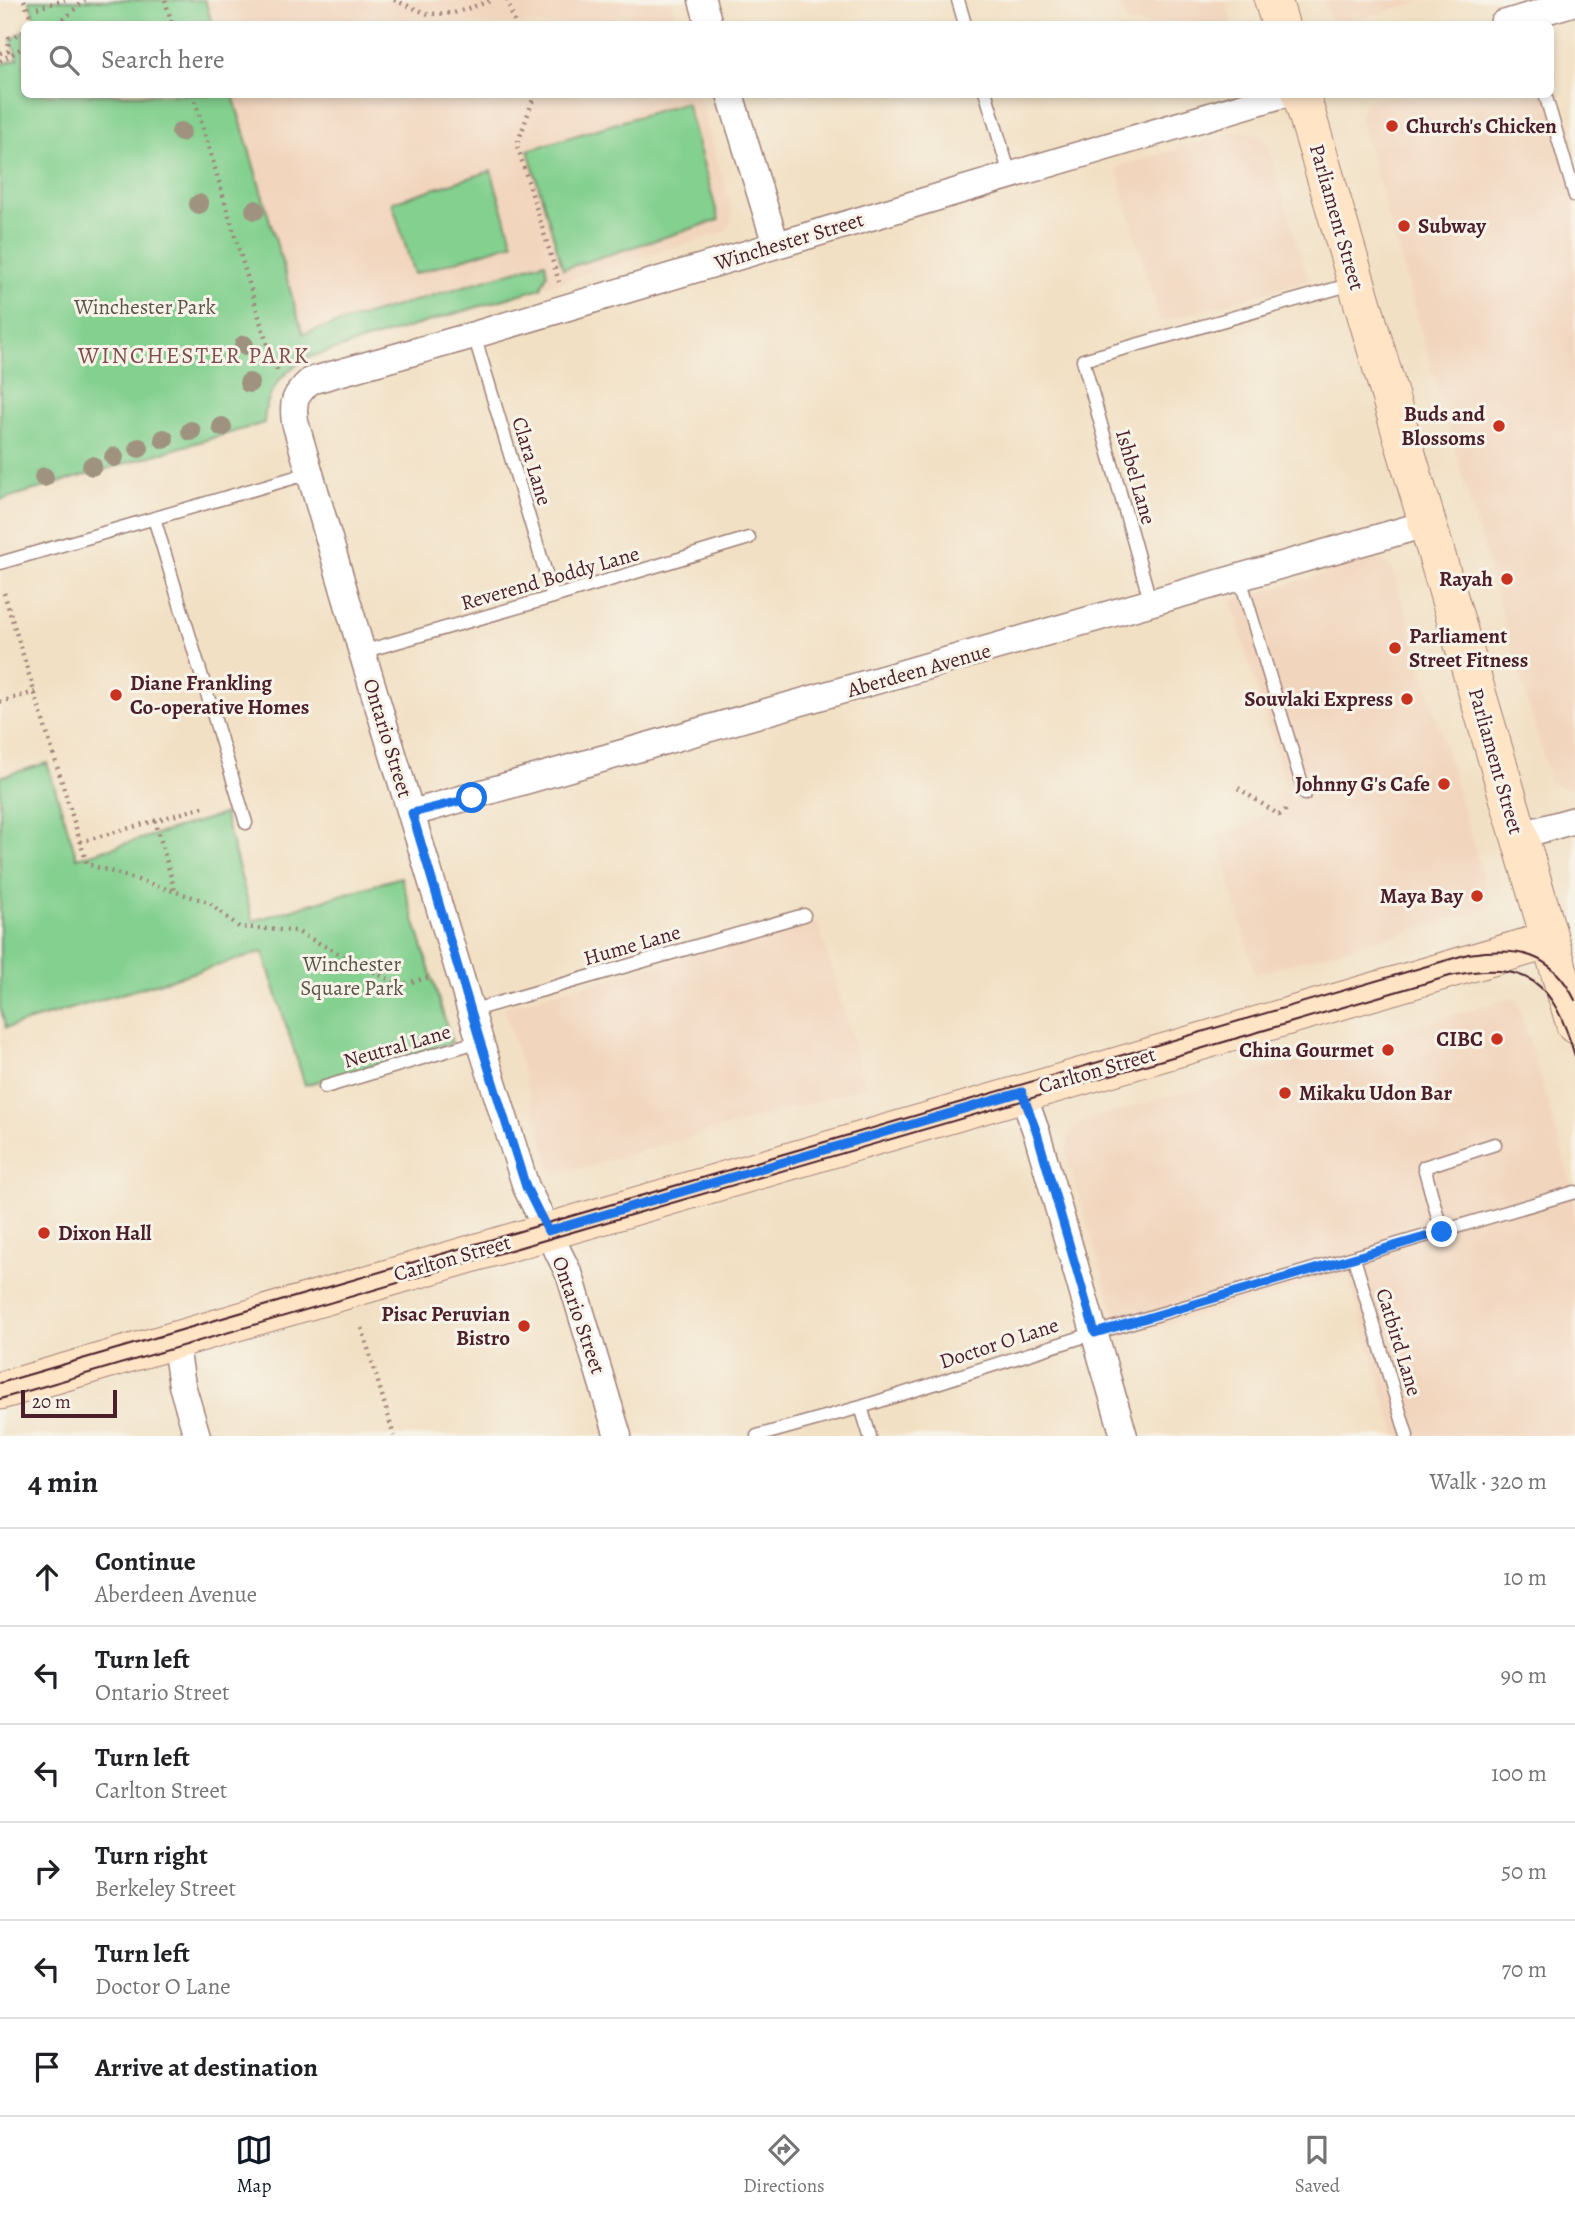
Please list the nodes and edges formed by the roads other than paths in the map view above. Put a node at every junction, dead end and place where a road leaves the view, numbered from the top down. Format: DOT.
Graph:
graph roads {
  1 [pos="702,0"];
  2 [pos="958,0"];
  3 [pos="1273,0"];
  4 [pos="1575,2"];
  5 [pos="708,21"];
  6 [pos="964,21"];
  7 [pos="1279,21"];
  8 [pos="1522,21"];
  9 [pos="731,98"];
  10 [pos="987,98"];
  11 [pos="1270,98"];
  12 [pos="1302,98"];
  13 [pos="1546,98"];
  14 [pos="1010,175"];
  15 [pos="1575,197"];
  16 [pos="776,245"];
  17 [pos="1356,283"];
  18 [pos="474,335"];
  19 [pos="297,394"];
  20 [pos="310,473"];
  21 [pos="154,517"];
  22 [pos="1426,524"];
  23 [pos="749,538"];
  24 [pos="0,563"];
  25 [pos="1240,578"];
  26 [pos="553,597"];
  27 [pos="1152,604"];
  28 [pos="362,652"];
  29 [pos="1305,794"];
  30 [pos="412,813"];
  31 [pos="1575,820"];
  32 [pos="246,823"];
  33 [pos="1518,836"];
  34 [pos="804,915"];
  35 [pos="1550,940"];
  36 [pos="470,1011"];
  37 [pos="1575,1025"];
  38 [pos="480,1041"];
  39 [pos="325,1087"];
  40 [pos="1022,1092"];
  41 [pos="1495,1144"];
  42 [pos="1575,1192"];
  43 [pos="548,1231"];
  44 [pos="1442,1232"];
  45 [pos="1354,1258"];
  46 [pos="1095,1333"];
  47 [pos="175,1340"];
  48 [pos="0,1391"];
  49 [pos="861,1407"];
  50 [pos="197,1436"];
  51 [pos="618,1436"];
  52 [pos="757,1436"];
  53 [pos="870,1436"];
  54 [pos="1124,1436"];
  55 [pos="1407,1436"];
  1 -- 5 [label="street"];
  2 -- 6 [label="lane"];
  3 -- 7 [label="main road"];
  4 -- 8 [label="street"];
  9 -- 16 [label="street"];
  10 -- 14 [label="lane"];
  11 -- 14 [label="street, Winchester Street"];
  12 -- 17 [label="main road, Parliament Street"];
  13 -- 15 [label="lane"];
  14 -- 16 [label="street, Winchester Street"];
  16 -- 18 [label="street, Winchester Street"];
  17 -- 22 [label="main road, Parliament Street"];
  17 -- 27 [label="lane, Ishbel Lane"];
  18 -- 19 [label="street, Winchester Street"];
  18 -- 26 [label="lane, Clara Lane"];
  19 -- 20 [label="street, Ontario Street"];
  20 -- 21 [label="lane"];
  20 -- 28 [label="street, Ontario Street"];
  21 -- 24 [label="lane"];
  21 -- 32 [label="lane"];
  22 -- 25 [label="street, Aberdeen Avenue"];
  22 -- 33 [label="main road, Parliament Street"];
  23 -- 26 [label="lane, Reverend Boddy Lane"];
  25 -- 27 [label="street, Aberdeen Avenue"];
  25 -- 29 [label="lane"];
  26 -- 28 [label="lane, Reverend Boddy Lane"];
  27 -- 30 [label="street, Aberdeen Avenue"];
  28 -- 30 [label="street, Ontario Street"];
  30 -- 36 [label="street, Ontario Street"];
  31 -- 33 [label="street"];
  33 -- 35 [label="main road, Parliament Street"];
  34 -- 36 [label="lane, Hume Lane"];
  35 -- 37 [label="main road, Parliament Street"];
  35 -- 40 [label="main road, Carlton Street"];
  36 -- 38 [label="street, Ontario Street"];
  38 -- 39 [label="lane, Neutral Lane"];
  38 -- 43 [label="street, Ontario Street"];
  40 -- 43 [label="main road, Carlton Street"];
  40 -- 46 [label="street"];
  41 -- 44 [label="lane"];
  42 -- 44 [label="lane, Doctor O Lane"];
  43 -- 47 [label="main road, Carlton Street"];
  43 -- 51 [label="street, Ontario Street"];
  44 -- 45 [label="lane, Doctor O Lane"];
  45 -- 46 [label="lane, Doctor O Lane"];
  45 -- 55 [label="lane, Catbird Lane"];
  46 -- 49 [label="lane, Doctor O Lane"];
  46 -- 54 [label="street"];
  47 -- 48 [label="main road, Carlton Street"];
  47 -- 50 [label="street"];
  49 -- 52 [label="lane, Doctor O Lane"];
  49 -- 53 [label="lane"];
}
